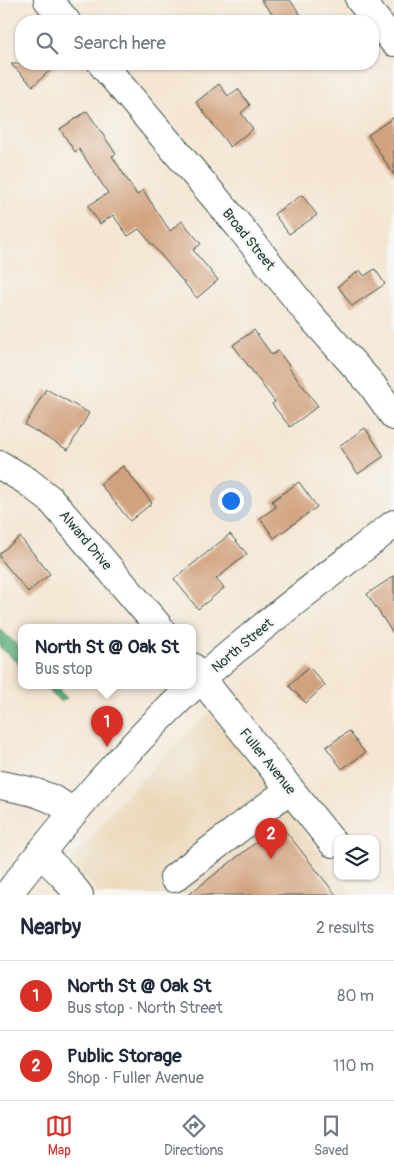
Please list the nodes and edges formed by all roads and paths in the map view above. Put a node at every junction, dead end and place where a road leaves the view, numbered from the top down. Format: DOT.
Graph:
graph roads {
  1 [pos="48,0"];
  2 [pos="360,0"];
  3 [pos="61,15"];
  4 [pos="372,15"];
  5 [pos="379,23"];
  6 [pos="394,42"];
  7 [pos="107,70"];
  8 [pos="394,416"];
  9 [pos="0,465"];
  10 [pos="394,524"];
  11 [pos="157,624"];
  12 [pos="197,673"];
  13 [pos="183,689"];
  14 [pos="0,785"];
  15 [pos="290,788"];
  16 [pos="73,813"];
  17 [pos="333,843"];
  18 [pos="40,853"];
  19 [pos="174,878"];
  20 [pos="7,895"];
  21 [pos="79,895"];
  1 -- 3 [label="street"];
  2 -- 4 [label="street"];
  5 -- 6 [label="street"];
  7 -- 8 [label="street, Broad Street"];
  9 -- 11 [label="street, Alward Drive"];
  10 -- 12 [label="street, North Street"];
  12 -- 15 [label="street, Fuller Avenue"];
  13 -- 16 [label="street, North Street"];
  14 -- 16 [label="street"];
  15 -- 17 [label="street, Fuller Avenue"];
  15 -- 19 [label="street"];
  16 -- 18 [label="street, North Street"];
  18 -- 20 [label="street, North Street"];
  18 -- 21 [label="street"];
}
